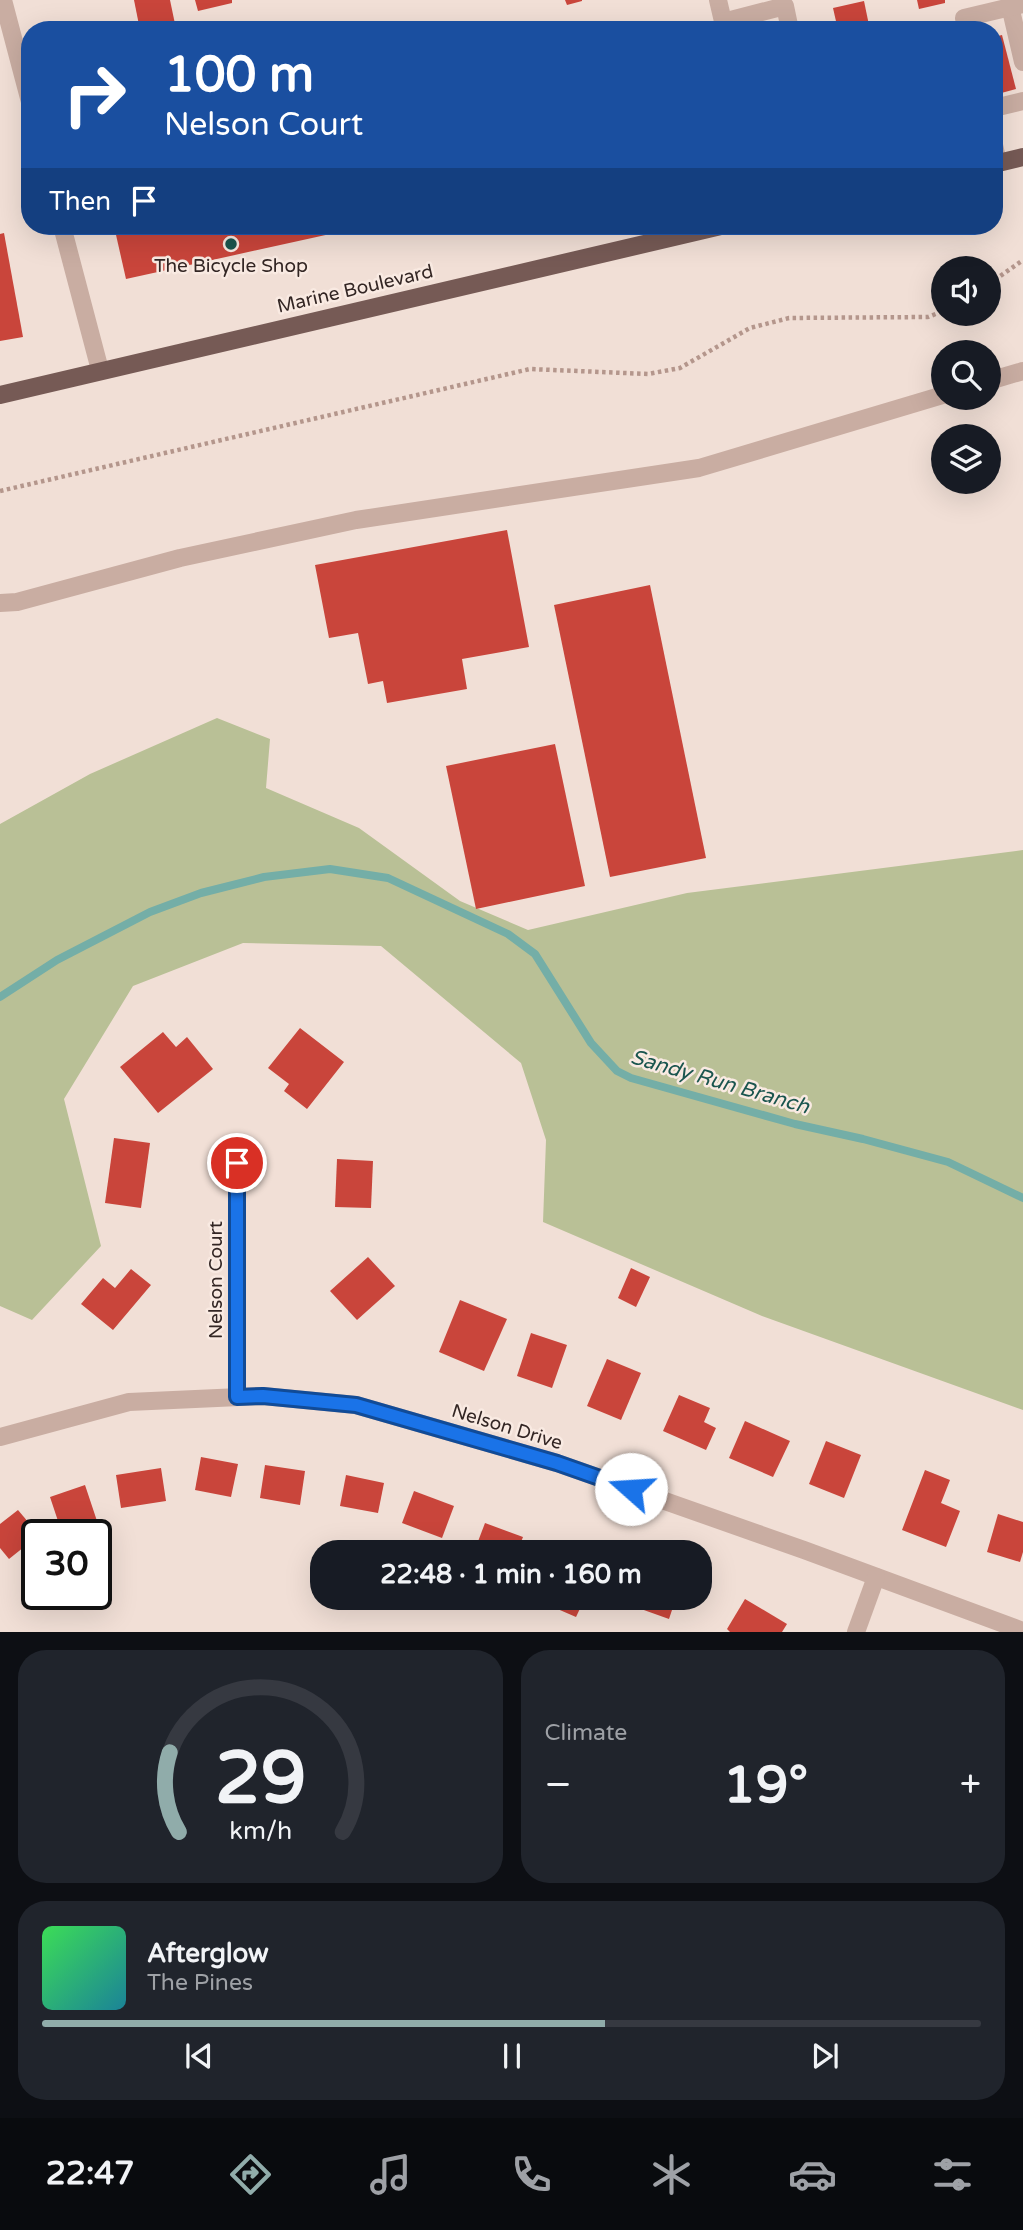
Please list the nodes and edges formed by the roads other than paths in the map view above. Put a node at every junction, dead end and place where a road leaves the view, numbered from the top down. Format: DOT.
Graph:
graph roads {
  1 [pos="3,0"];
  2 [pos="718,0"];
  3 [pos="1017,5"];
  4 [pos="723,21"];
  5 [pos="739,21"];
  6 [pos="788,21"];
  7 [pos="973,21"];
  8 [pos="1023,62"];
  9 [pos="21,68"];
  10 [pos="1023,101"];
  11 [pos="1003,106"];
  12 [pos="1023,157"];
  13 [pos="1003,161"];
  14 [pos="64,235"];
  15 [pos="681,235"];
  16 [pos="100,370"];
  17 [pos="1023,371"];
  18 [pos="1001,378"];
  19 [pos="0,395"];
  20 [pos="931,399"];
  21 [pos="0,603"];
  22 [pos="237,1163"];
  23 [pos="237,1397"];
  24 [pos="0,1437"];
  25 [pos="876,1577"];
  26 [pos="1023,1631"];
  27 [pos="856,1632"];
  1 -- 9 [label="street"];
  2 -- 4 [label="street"];
  3 -- 7 [label="street"];
  3 -- 8 [label="street"];
  5 -- 6 [label="street"];
  10 -- 11 [label="street"];
  12 -- 13 [label="main road"];
  14 -- 16 [label="street"];
  15 -- 16 [label="main road, Marine Boulevard"];
  16 -- 19 [label="main road, Marine Boulevard"];
  17 -- 18 [label="street"];
  20 -- 21 [label="street"];
  22 -- 23 [label="street, Nelson Court"];
  23 -- 24 [label="street, Nelson Drive"];
  23 -- 25 [label="street, Nelson Drive"];
  25 -- 26 [label="street, Nelson Drive"];
  25 -- 27 [label="street"];
}
